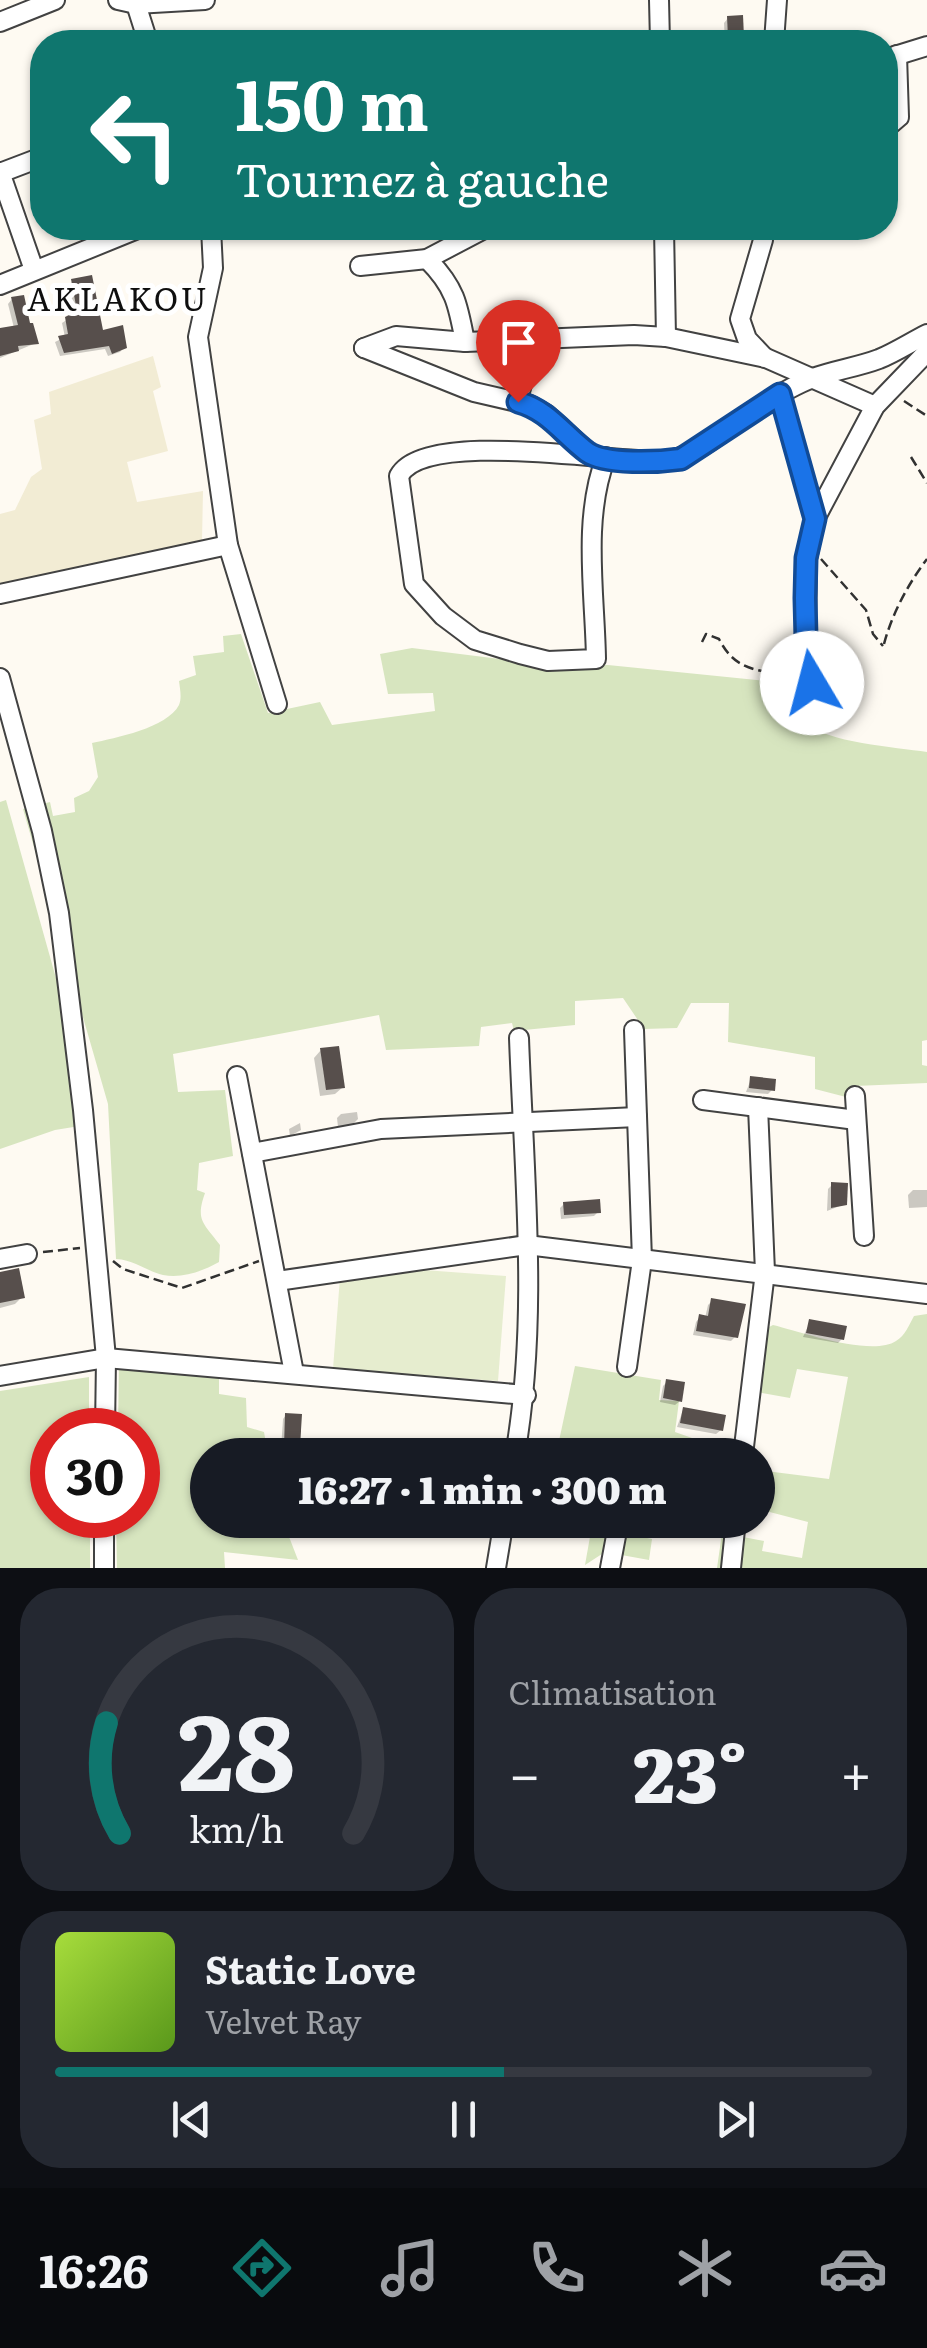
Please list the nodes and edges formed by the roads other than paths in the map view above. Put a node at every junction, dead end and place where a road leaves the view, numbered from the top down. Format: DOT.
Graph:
graph roads {
  1 [pos="55,0"];
  2 [pos="205,0"];
  3 [pos="660,0"];
  4 [pos="778,0"];
  5 [pos="127,2"];
  6 [pos="0,22"];
  7 [pos="142,30"];
  8 [pos="660,30"];
  9 [pos="775,30"];
  10 [pos="927,46"];
  11 [pos="898,55"];
  12 [pos="30,161"];
  13 [pos="0,172"];
  14 [pos="110,240"];
  15 [pos="212,240"];
  16 [pos="463,240"];
  17 [pos="664,240"];
  18 [pos="763,240"];
  19 [pos="427,259"];
  20 [pos="360,266"];
  21 [pos="34,270"];
  22 [pos="0,285"];
  23 [pos="927,334"];
  24 [pos="666,336"];
  25 [pos="535,340"];
  26 [pos="465,342"];
  27 [pos="927,352"];
  28 [pos="766,358"];
  29 [pos="812,379"];
  30 [pos="780,394"];
  31 [pos="518,402"];
  32 [pos="875,406"];
  33 [pos="599,456"];
  34 [pos="815,519"];
  35 [pos="228,545"];
  36 [pos="0,594"];
  37 [pos="0,678"];
  38 [pos="3,700"];
  39 [pos="278,704"];
  40 [pos="819,715"];
  41 [pos="634,1030"];
  42 [pos="520,1038"];
  43 [pos="237,1076"];
  44 [pos="855,1096"];
  45 [pos="703,1100"];
  46 [pos="758,1107"];
  47 [pos="636,1117"];
  48 [pos="856,1120"];
  49 [pos="522,1122"];
  50 [pos="252,1153"];
  51 [pos="864,1236"];
  52 [pos="527,1245"];
  53 [pos="26,1254"];
  54 [pos="0,1259"];
  55 [pos="642,1260"];
  56 [pos="765,1272"];
  57 [pos="277,1281"];
  58 [pos="927,1294"];
  59 [pos="106,1358"];
  60 [pos="627,1366"];
  61 [pos="294,1373"];
  62 [pos="0,1376"];
  63 [pos="526,1395"];
  64 [pos="105,1408"];
  65 [pos="519,1438"];
  66 [pos="746,1438"];
  67 [pos="104,1538"];
  68 [pos="501,1538"];
  69 [pos="616,1538"];
  70 [pos="734,1538"];
  71 [pos="104,1568"];
  72 [pos="496,1568"];
  73 [pos="610,1568"];
  74 [pos="731,1568"];
  1 -- 6 [label="street"];
  2 -- 5 [label="street"];
  3 -- 8 [label="street"];
  4 -- 9 [label="street"];
  5 -- 7 [label="street"];
  10 -- 11 [label="street"];
  12 -- 13 [label="street"];
  13 -- 21 [label="street"];
  14 -- 21 [label="street"];
  15 -- 35 [label="street"];
  16 -- 19 [label="street"];
  17 -- 24 [label="street"];
  18 -- 28 [label="street"];
  19 -- 20 [label="street"];
  19 -- 26 [label="street"];
  21 -- 22 [label="street"];
  23 -- 29 [label="street"];
  24 -- 25 [label="street"];
  24 -- 28 [label="street"];
  25 -- 26 [label="street"];
  25 -- 31 [label="street"];
  26 -- 31 [label="street"];
  27 -- 32 [label="street"];
  28 -- 29 [label="street"];
  29 -- 30 [label="street"];
  29 -- 32 [label="street"];
  30 -- 33 [label="street"];
  30 -- 34 [label="street"];
  31 -- 33 [label="street"];
  32 -- 34 [label="street"];
  33 -- 33 [label="street"];
  34 -- 40 [label="street"];
  35 -- 36 [label="street"];
  35 -- 39 [label="street"];
  37 -- 38 [label="street"];
  38 -- 59 [label="street"];
  41 -- 47 [label="street"];
  42 -- 49 [label="street"];
  43 -- 50 [label="street"];
  44 -- 48 [label="street"];
  45 -- 46 [label="street"];
  46 -- 48 [label="street"];
  46 -- 56 [label="street"];
  47 -- 49 [label="street"];
  47 -- 55 [label="street"];
  48 -- 51 [label="street"];
  49 -- 50 [label="street"];
  49 -- 52 [label="street"];
  50 -- 57 [label="street"];
  52 -- 55 [label="street"];
  52 -- 57 [label="street"];
  52 -- 63 [label="street"];
  53 -- 54 [label="street"];
  55 -- 56 [label="street"];
  55 -- 60 [label="street"];
  56 -- 58 [label="street"];
  56 -- 66 [label="street"];
  57 -- 61 [label="street"];
  59 -- 61 [label="street"];
  59 -- 62 [label="street"];
  59 -- 64 [label="street"];
  61 -- 63 [label="street"];
  63 -- 65 [label="street"];
  67 -- 71 [label="street"];
  68 -- 72 [label="street"];
  69 -- 73 [label="street"];
  70 -- 74 [label="street"];
}
